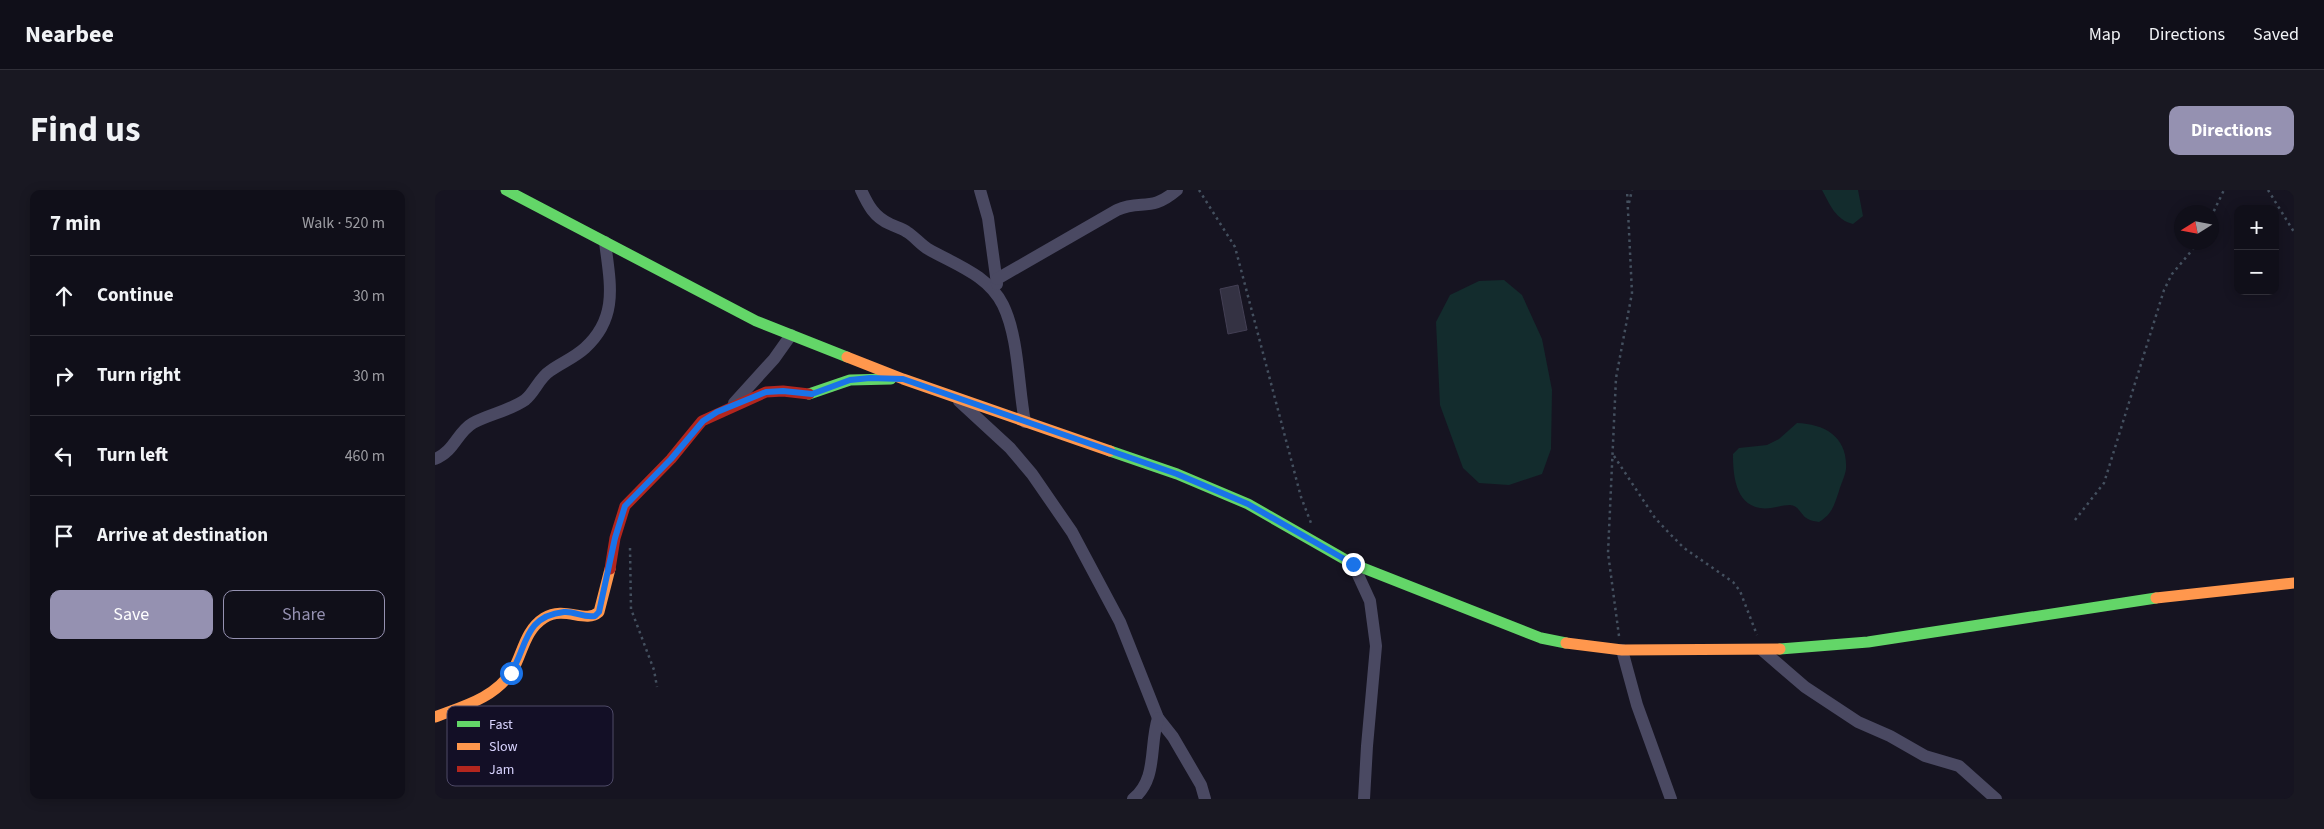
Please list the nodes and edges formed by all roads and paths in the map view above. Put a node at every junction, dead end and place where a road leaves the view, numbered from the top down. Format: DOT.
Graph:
graph roads {
  1 [pos="506,190"];
  2 [pos="861,190"];
  3 [pos="980,190"];
  4 [pos="1177,190"];
  5 [pos="1199,190"];
  6 [pos="1627,190"];
  7 [pos="1632,190"];
  8 [pos="2224,190"];
  9 [pos="2268,190"];
  10 [pos="2217,205"];
  11 [pos="1629,207"];
  12 [pos="2294,232"];
  13 [pos="605,242"];
  14 [pos="2192,250"];
  15 [pos="997,279"];
  16 [pos="996,294"];
  17 [pos="791,335"];
  18 [pos="903,379"];
  19 [pos="956,398"];
  20 [pos="731,407"];
  21 [pos="1025,422"];
  22 [pos="1613,454"];
  23 [pos="435,459"];
  24 [pos="2075,520"];
  25 [pos="630,545"];
  26 [pos="1319,546"];
  27 [pos="1353,564"];
  28 [pos="2294,583"];
  29 [pos="1622,650"];
  30 [pos="1762,650"];
  31 [pos="657,687"];
  32 [pos="468,706"];
  33 [pos="447,713"];
  34 [pos="435,717"];
  35 [pos="1158,718"];
  36 [pos="1133,799"];
  37 [pos="1205,799"];
  38 [pos="1364,799"];
  39 [pos="1671,799"];
  40 [pos="1996,799"];
  1 -- 13 [label="street"];
  2 -- 16 [label="street"];
  3 -- 15 [label="street"];
  4 -- 15 [label="street"];
  5 -- 26 [label="path"];
  6 -- 11 [label="path"];
  7 -- 11 [label="path"];
  8 -- 10 [label="path"];
  9 -- 12 [label="path"];
  11 -- 22 [label="path"];
  13 -- 17 [label="street"];
  13 -- 23 [label="street"];
  14 -- 24 [label="path"];
  15 -- 16 [label="street"];
  16 -- 21 [label="street"];
  17 -- 18 [label="street"];
  17 -- 20 [label="street"];
  18 -- 19 [label="street"];
  18 -- 20 [label="street"];
  19 -- 21 [label="street"];
  19 -- 35 [label="street"];
  20 -- 32 [label="street"];
  21 -- 26 [label="street"];
  22 -- 29 [label="path"];
  22 -- 30 [label="path"];
  25 -- 31 [label="path"];
  26 -- 27 [label="street"];
  27 -- 29 [label="street"];
  27 -- 38 [label="street"];
  28 -- 30 [label="street"];
  29 -- 30 [label="street"];
  29 -- 39 [label="street"];
  30 -- 40 [label="street"];
  33 -- 34 [label="street"];
  35 -- 36 [label="street"];
  35 -- 37 [label="street"];
}
